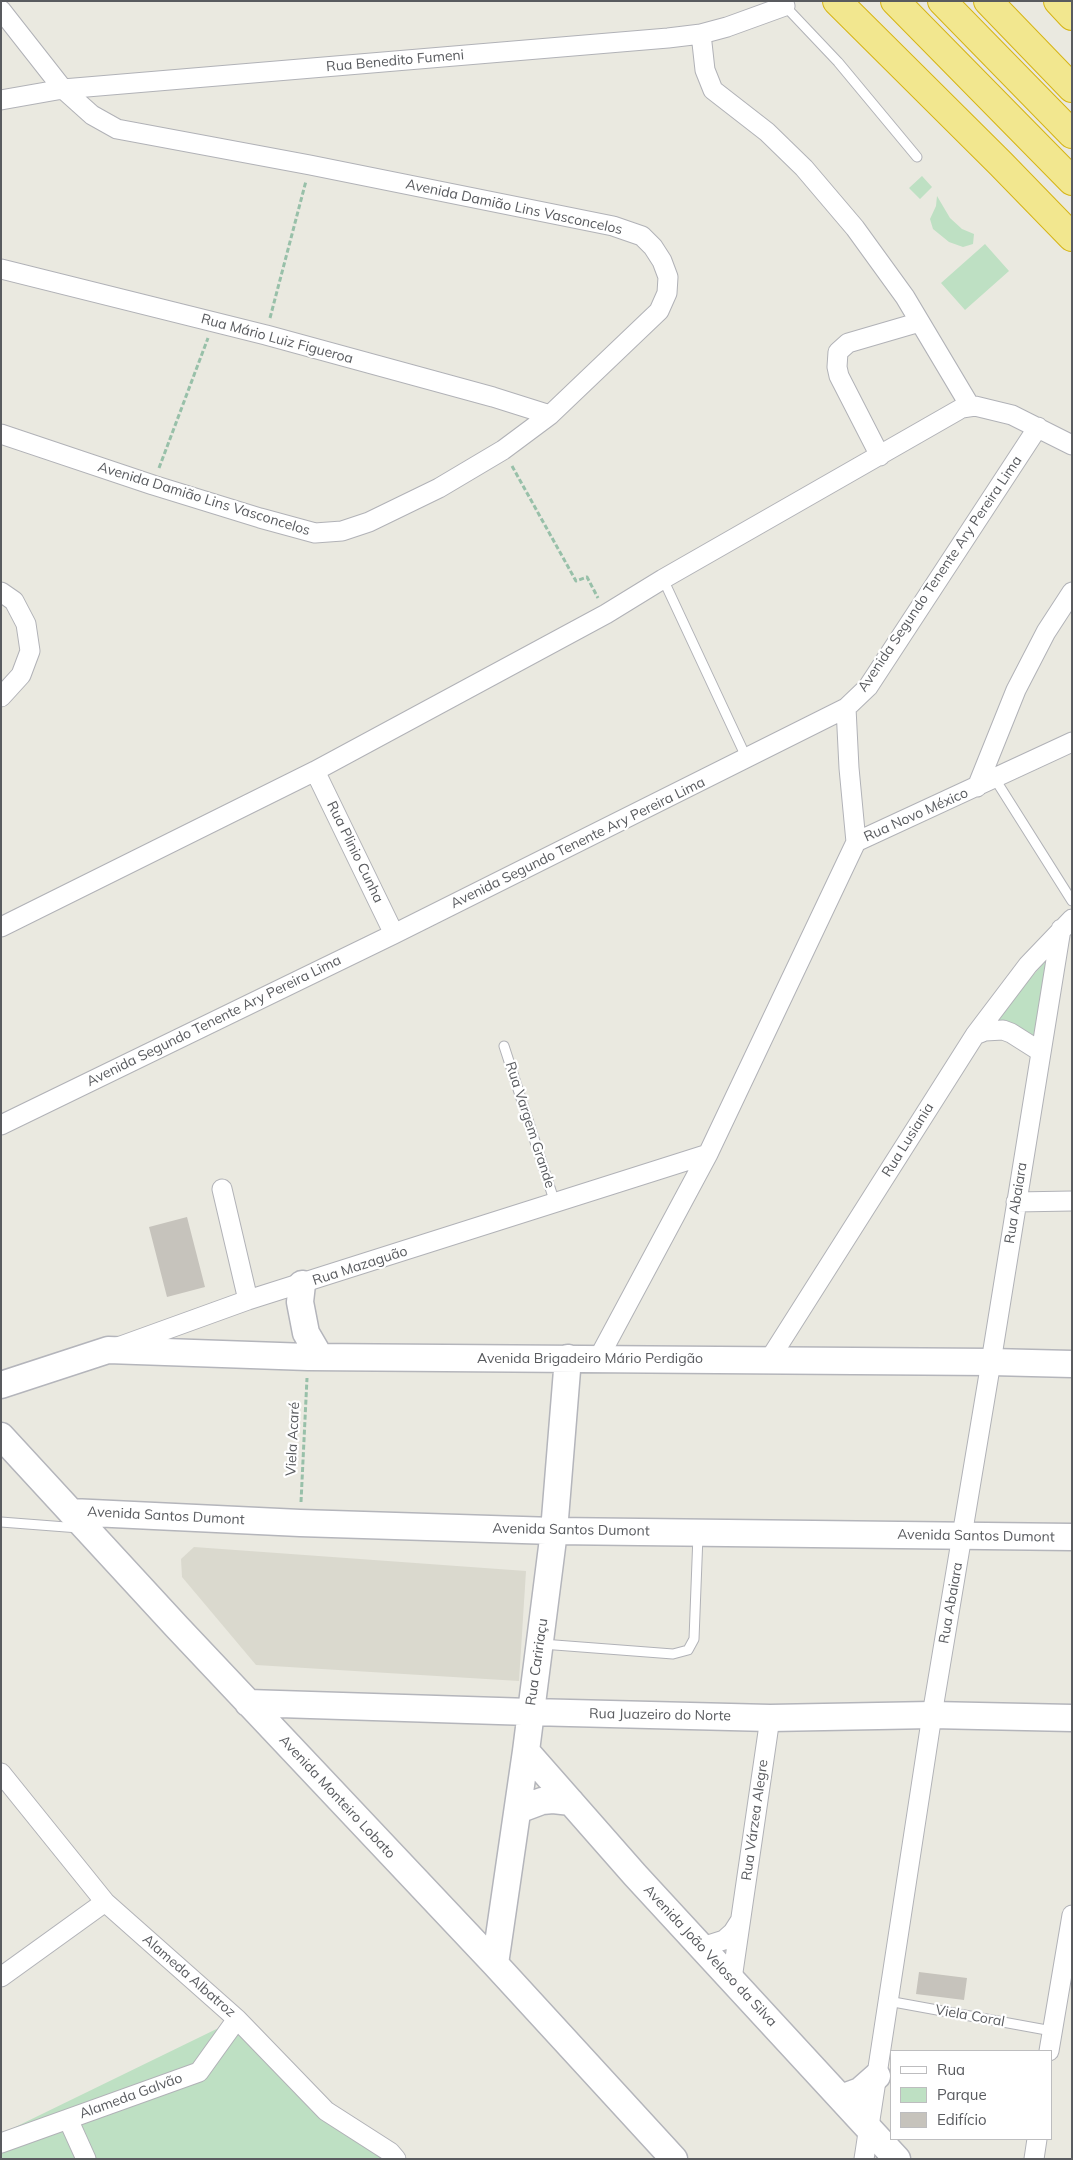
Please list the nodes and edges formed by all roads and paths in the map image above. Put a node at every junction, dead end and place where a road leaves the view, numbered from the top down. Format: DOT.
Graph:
graph roads {
  1 [pos="837,1"];
  2 [pos="847,1"];
  3 [pos="895,1"];
  4 [pos="942,1"];
  5 [pos="988,1"];
  6 [pos="1058,1"];
  7 [pos="783,4"];
  8 [pos="1,10"];
  9 [pos="1072,16"];
  10 [pos="701,34"];
  11 [pos="905,70"];
  12 [pos="1072,88"];
  13 [pos="62,89"];
  14 [pos="1,100"];
  15 [pos="1072,134"];
  16 [pos="917,157"];
  17 [pos="310,165"];
  18 [pos="1072,181"];
  19 [pos="1072,237"];
  20 [pos="1,269"];
  21 [pos="214,322"];
  22 [pos="920,322"];
  23 [pos="266,335"];
  24 [pos="970,406"];
  25 [pos="550,415"];
  26 [pos="1038,427"];
  27 [pos="1,434"];
  28 [pos="1072,445"];
  29 [pos="503,450"];
  30 [pos="880,456"];
  31 [pos="153,485"];
  32 [pos="663,579"];
  33 [pos="1,592"];
  34 [pos="1072,592"];
  35 [pos="606,614"];
  36 [pos="1,697"];
  37 [pos="846,708"];
  38 [pos="1072,742"];
  39 [pos="747,759"];
  40 [pos="315,771"];
  41 [pos="995,779"];
  42 [pos="977,788"];
  43 [pos="856,842"];
  44 [pos="1072,901"];
  45 [pos="1066,924"];
  46 [pos="1,927"];
  47 [pos="394,934"];
  48 [pos="975,1035"];
  49 [pos="504,1046"];
  50 [pos="1041,1052"];
  51 [pos="1,1125"];
  52 [pos="708,1154"];
  53 [pos="222,1189"];
  54 [pos="1072,1201"];
  55 [pos="1016,1202"];
  56 [pos="555,1204"];
  57 [pos="302,1284"];
  58 [pos="248,1300"];
  59 [pos="108,1350"];
  60 [pos="314,1357"];
  61 [pos="568,1358"];
  62 [pos="598,1359"];
  63 [pos="769,1360"];
  64 [pos="991,1362"];
  65 [pos="1072,1364"];
  66 [pos="5,1387"];
  67 [pos="1,1436"];
  68 [pos="79,1521"];
  69 [pos="1,1522"];
  70 [pos="300,1523"];
  71 [pos="554,1531"];
  72 [pos="698,1533"];
  73 [pos="962,1537"];
  74 [pos="1072,1537"];
  75 [pos="539,1643"];
  76 [pos="248,1703"];
  77 [pos="530,1712"];
  78 [pos="932,1715"];
  79 [pos="770,1718"];
  80 [pos="1072,1718"];
  81 [pos="526,1751"];
  82 [pos="1,1773"];
  83 [pos="571,1802"];
  84 [pos="518,1810"];
  85 [pos="105,1902"];
  86 [pos="1072,1915"];
  87 [pos="740,1922"];
  88 [pos="702,1947"];
  89 [pos="495,1964"];
  90 [pos="1,1977"];
  91 [pos="732,1980"];
  92 [pos="888,2001"];
  93 [pos="1066,2001"];
  94 [pos="237,2019"];
  95 [pos="1052,2031"];
  96 [pos="1049,2050"];
  97 [pos="877,2076"];
  98 [pos="841,2098"];
  99 [pos="68,2119"];
  100 [pos="869,2128"];
  101 [pos="1037,2140"];
  102 [pos="1,2143"];
  103 [pos="86,2159"];
  104 [pos="396,2159"];
  105 [pos="674,2159"];
  106 [pos="864,2159"];
  107 [pos="897,2159"];
  108 [pos="1034,2159"];
  1 -- 11 [label="highway"];
  2 -- 11 [label="highway"];
  3 -- 18 [label="highway"];
  4 -- 15 [label="highway"];
  5 -- 12 [label="highway"];
  6 -- 9 [label="highway"];
  7 -- 10 [label="street, Rua Benedito Fumeni"];
  7 -- 16 [label="lane"];
  8 -- 13 [label="street, Avenida Damião Lins Vasconcelos"];
  10 -- 13 [label="street, Rua Benedito Fumeni"];
  10 -- 22 [label="street"];
  11 -- 19 [label="highway"];
  13 -- 14 [label="street, Rua Benedito Fumeni"];
  13 -- 17 [label="street, Avenida Damião Lins Vasconcelos"];
  17 -- 23 [label="path"];
  17 -- 25 [label="street, Avenida Damião Lins Vasconcelos"];
  20 -- 21 [label="street, Rua Mário Luiz Figueroa"];
  21 -- 23 [label="street, Rua Mário Luiz Figueroa"];
  21 -- 31 [label="path"];
  22 -- 24 [label="street"];
  22 -- 30 [label="street"];
  23 -- 25 [label="street, Rua Mário Luiz Figueroa"];
  24 -- 26 [label="street"];
  24 -- 30 [label="street"];
  25 -- 29 [label="street, Avenida Damião Lins Vasconcelos"];
  26 -- 28 [label="street"];
  26 -- 37 [label="street, Avenida Segundo Tenente Ary Pereira Lima"];
  27 -- 31 [label="street, Avenida Damião Lins Vasconcelos"];
  29 -- 31 [label="street, Avenida Damião Lins Vasconcelos"];
  29 -- 35 [label="path"];
  30 -- 32 [label="street"];
  32 -- 35 [label="street"];
  32 -- 39 [label="lane"];
  33 -- 36 [label="street"];
  34 -- 42 [label="street"];
  35 -- 40 [label="street"];
  37 -- 39 [label="street, Avenida Segundo Tenente Ary Pereira Lima"];
  37 -- 43 [label="street"];
  38 -- 41 [label="street, Rua Novo México"];
  39 -- 47 [label="street, Avenida Segundo Tenente Ary Pereira Lima"];
  40 -- 46 [label="street"];
  40 -- 47 [label="street, Rua Plinio Cunha"];
  41 -- 42 [label="street, Rua Novo México"];
  41 -- 44 [label="lane"];
  42 -- 43 [label="street, Rua Novo México"];
  43 -- 52 [label="street"];
  45 -- 48 [label="street, Rua Lusiania"];
  45 -- 50 [label="street, Rua Abaiara"];
  47 -- 51 [label="street, Avenida Segundo Tenente Ary Pereira Lima"];
  48 -- 50 [label="street"];
  48 -- 63 [label="street, Rua Lusiania"];
  49 -- 56 [label="lane, Rua Vargem Grande"];
  50 -- 55 [label="street, Rua Abaiara"];
  52 -- 56 [label="street, Rua Mazaguão"];
  52 -- 62 [label="street"];
  53 -- 58 [label="street"];
  54 -- 55 [label="street"];
  55 -- 64 [label="street, Rua Abaiara"];
  56 -- 57 [label="street, Rua Mazaguão"];
  57 -- 58 [label="street, Rua Mazaguão"];
  57 -- 60 [label="main road"];
  58 -- 59 [label="street, Rua Mazaguão"];
  59 -- 60 [label="main road, Avenida Brigadeiro Mário Perdigão"];
  59 -- 66 [label="main road, Rua Mazaguão"];
  60 -- 61 [label="main road, Avenida Brigadeiro Mário Perdigão"];
  60 -- 70 [label="path, Viela Acaré"];
  61 -- 62 [label="main road, Avenida Brigadeiro Mário Perdigão"];
  61 -- 71 [label="main road, Rua Caririaçu"];
  62 -- 63 [label="main road, Avenida Brigadeiro Mário Perdigão"];
  63 -- 64 [label="main road, Avenida Brigadeiro Mário Perdigão"];
  64 -- 65 [label="main road, Avenida Brigadeiro Mário Perdigão"];
  64 -- 73 [label="street, Rua Abaiara"];
  67 -- 68 [label="main road, Avenida Monteiro Lobato"];
  68 -- 69 [label="lane"];
  68 -- 70 [label="main road, Avenida Santos Dumont"];
  68 -- 76 [label="main road, Avenida Monteiro Lobato"];
  70 -- 71 [label="main road, Avenida Santos Dumont"];
  71 -- 72 [label="main road, Avenida Santos Dumont"];
  71 -- 75 [label="main road, Rua Caririaçu"];
  72 -- 73 [label="main road, Avenida Santos Dumont"];
  72 -- 75 [label="lane"];
  73 -- 74 [label="main road, Avenida Santos Dumont"];
  73 -- 78 [label="street, Rua Abaiara"];
  75 -- 77 [label="main road, Rua Caririaçu"];
  76 -- 77 [label="main road, Rua Juazeiro do Norte"];
  76 -- 89 [label="main road, Avenida Monteiro Lobato"];
  77 -- 79 [label="main road, Rua Juazeiro do Norte"];
  77 -- 81 [label="main road, Rua Caririaçu"];
  78 -- 79 [label="main road, Rua Juazeiro do Norte"];
  78 -- 80 [label="main road, Rua Juazeiro do Norte"];
  78 -- 92 [label="street, Rua Abaiara"];
  79 -- 87 [label="street, Rua Várzea Alegre"];
  81 -- 83 [label="main road, Avenida João Veloso da Silva"];
  81 -- 84 [label="main road, Rua Caririaçu"];
  82 -- 85 [label="street, Alameda Albatroz"];
  83 -- 84 [label="main road"];
  83 -- 88 [label="main road, Avenida João Veloso da Silva"];
  84 -- 89 [label="main road, Rua Caririaçu"];
  85 -- 90 [label="street"];
  85 -- 94 [label="street, Alameda Albatroz"];
  86 -- 93 [label="street"];
  87 -- 88 [label="street"];
  87 -- 91 [label="street, Rua Várzea Alegre"];
  88 -- 91 [label="main road, Avenida João Veloso da Silva"];
  89 -- 105 [label="main road, Avenida Monteiro Lobato"];
  91 -- 98 [label="main road, Avenida João Veloso da Silva"];
  92 -- 95 [label="lane, Viela Coral"];
  92 -- 97 [label="street, Rua Abaiara"];
  93 -- 95 [label="street"];
  94 -- 99 [label="street, Alameda Galvão"];
  94 -- 104 [label="street, Alameda Albatroz"];
  95 -- 96 [label="street"];
  97 -- 98 [label="main road"];
  97 -- 100 [label="street, Rua Abaiara"];
  98 -- 100 [label="main road, Avenida João Veloso da Silva"];
  99 -- 102 [label="street, Alameda Galvão"];
  99 -- 103 [label="street"];
  100 -- 106 [label="street, Rua Abaiara"];
  100 -- 107 [label="main road, Avenida João Veloso da Silva"];
  101 -- 108 [label="street"];
}
